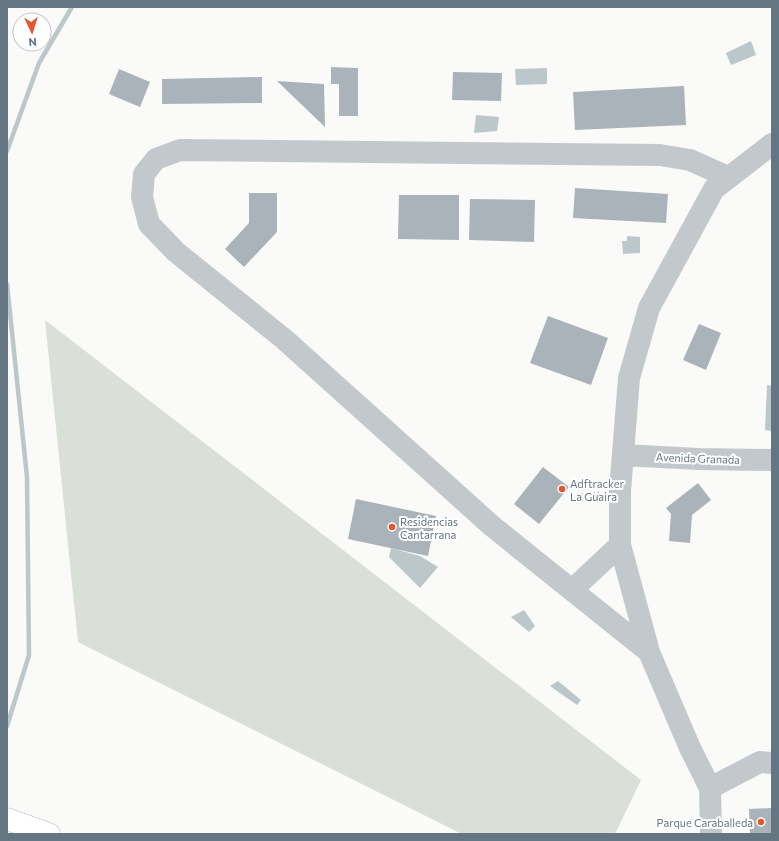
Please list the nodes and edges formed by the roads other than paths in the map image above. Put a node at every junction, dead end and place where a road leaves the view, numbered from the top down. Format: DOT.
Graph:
graph roads {
  1 [pos="772,144"];
  2 [pos="728,177"];
  3 [pos="623,454"];
  4 [pos="772,460"];
  5 [pos="620,545"];
  6 [pos="572,590"];
  7 [pos="649,652"];
  8 [pos="772,763"];
  9 [pos="710,788"];
  10 [pos="7,819"];
  11 [pos="44,832"];
  12 [pos="711,834"];
  1 -- 2 [label="street"];
  2 -- 3 [label="street"];
  2 -- 6 [label="street"];
  3 -- 4 [label="street, Avenida Granada"];
  3 -- 5 [label="street"];
  5 -- 6 [label="street"];
  5 -- 7 [label="street"];
  6 -- 7 [label="street"];
  7 -- 9 [label="street"];
  8 -- 9 [label="street"];
  9 -- 12 [label="street"];
  10 -- 11 [label="main road"];
}
